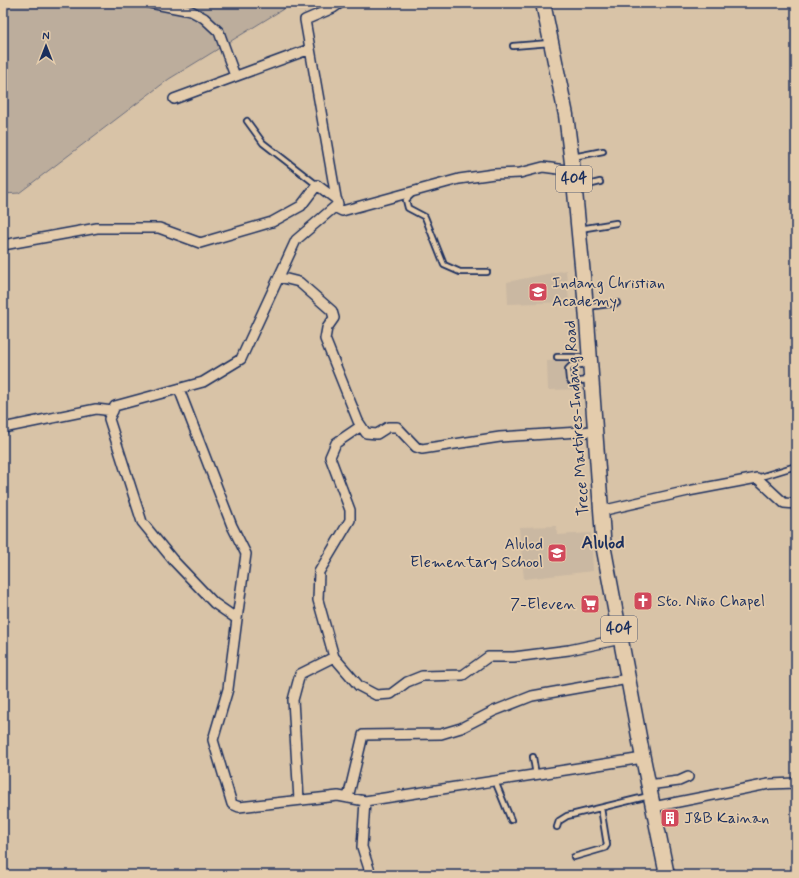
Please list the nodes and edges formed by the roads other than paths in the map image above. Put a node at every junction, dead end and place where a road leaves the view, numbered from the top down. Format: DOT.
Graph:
graph roads {
  1 [pos="150,3"];
  2 [pos="340,3"];
  3 [pos="543,3"];
  4 [pos="552,43"];
  5 [pos="513,46"];
  6 [pos="310,48"];
  7 [pos="235,76"];
  8 [pos="174,99"];
  9 [pos="247,121"];
  10 [pos="603,151"];
  11 [pos="572,164"];
  12 [pos="600,182"];
  13 [pos="317,185"];
  14 [pos="575,189"];
  15 [pos="415,191"];
  16 [pos="338,202"];
  17 [pos="616,223"];
  18 [pos="579,229"];
  19 [pos="3,245"];
  20 [pos="487,272"];
  21 [pos="279,277"];
  22 [pos="617,303"];
  23 [pos="586,307"];
  24 [pos="557,358"];
  25 [pos="590,361"];
  26 [pos="591,380"];
  27 [pos="179,389"];
  28 [pos="113,411"];
  29 [pos="361,426"];
  30 [pos="3,428"];
  31 [pos="595,431"];
  32 [pos="796,466"];
  33 [pos="757,478"];
  34 [pos="796,504"];
  35 [pos="601,510"];
  36 [pos="237,619"];
  37 [pos="621,639"];
  38 [pos="334,657"];
  39 [pos="628,678"];
  40 [pos="533,757"];
  41 [pos="643,758"];
  42 [pos="536,775"];
  43 [pos="688,777"];
  44 [pos="495,781"];
  45 [pos="796,784"];
  46 [pos="651,796"];
  47 [pos="348,798"];
  48 [pos="299,800"];
  49 [pos="366,801"];
  50 [pos="601,808"];
  51 [pos="511,820"];
  52 [pos="557,827"];
  53 [pos="574,857"];
  54 [pos="371,875"];
  55 [pos="667,875"];
  1 -- 7 [label="street"];
  2 -- 6 [label="street"];
  3 -- 4 [label="main road, Trece Martires-Indang Road / 404"];
  4 -- 5 [label="lane"];
  4 -- 11 [label="main road, Trece Martires-Indang Road / 404"];
  6 -- 7 [label="street"];
  6 -- 16 [label="street"];
  7 -- 8 [label="street"];
  9 -- 13 [label="lane"];
  10 -- 11 [label="lane"];
  11 -- 14 [label="main road, Trece Martires-Indang Road / 404"];
  11 -- 15 [label="street"];
  12 -- 14 [label="lane"];
  13 -- 16 [label="street"];
  13 -- 19 [label="street"];
  14 -- 18 [label="main road, Trece Martires-Indang Road / 404"];
  15 -- 16 [label="street"];
  15 -- 20 [label="lane"];
  16 -- 21 [label="street"];
  17 -- 18 [label="lane"];
  18 -- 23 [label="main road, Trece Martires-Indang Road / 404"];
  21 -- 27 [label="street"];
  21 -- 29 [label="street"];
  22 -- 23 [label="lane"];
  23 -- 25 [label="main road, Trece Martires-Indang Road / 404"];
  24 -- 25 [label="lane"];
  25 -- 26 [label="main road, Trece Martires-Indang Road / 404"];
  25 -- 26 [label="lane"];
  26 -- 31 [label="main road, Trece Martires-Indang Road / 404"];
  27 -- 28 [label="street"];
  27 -- 36 [label="street"];
  28 -- 30 [label="street"];
  28 -- 36 [label="street"];
  29 -- 31 [label="street"];
  29 -- 38 [label="street"];
  31 -- 35 [label="main road, Trece Martires-Indang Road / 404"];
  32 -- 33 [label="lane"];
  33 -- 34 [label="street"];
  33 -- 35 [label="street"];
  35 -- 37 [label="main road, Trece Martires-Indang Road / 404"];
  36 -- 48 [label="street"];
  37 -- 38 [label="street"];
  37 -- 39 [label="main road, Trece Martires-Indang Road / 404"];
  38 -- 48 [label="street"];
  39 -- 41 [label="main road, Trece Martires-Indang Road / 404"];
  39 -- 47 [label="street"];
  40 -- 42 [label="lane"];
  41 -- 42 [label="street"];
  41 -- 46 [label="main road, Trece Martires-Indang Road / 404"];
  42 -- 44 [label="street"];
  43 -- 46 [label="street"];
  44 -- 49 [label="street"];
  44 -- 51 [label="lane"];
  45 -- 46 [label="street"];
  46 -- 50 [label="lane"];
  46 -- 55 [label="main road, Trece Martires-Indang Road / 404"];
  47 -- 48 [label="street"];
  47 -- 49 [label="street"];
  49 -- 54 [label="street"];
  50 -- 52 [label="lane"];
  50 -- 53 [label="lane"];
}
